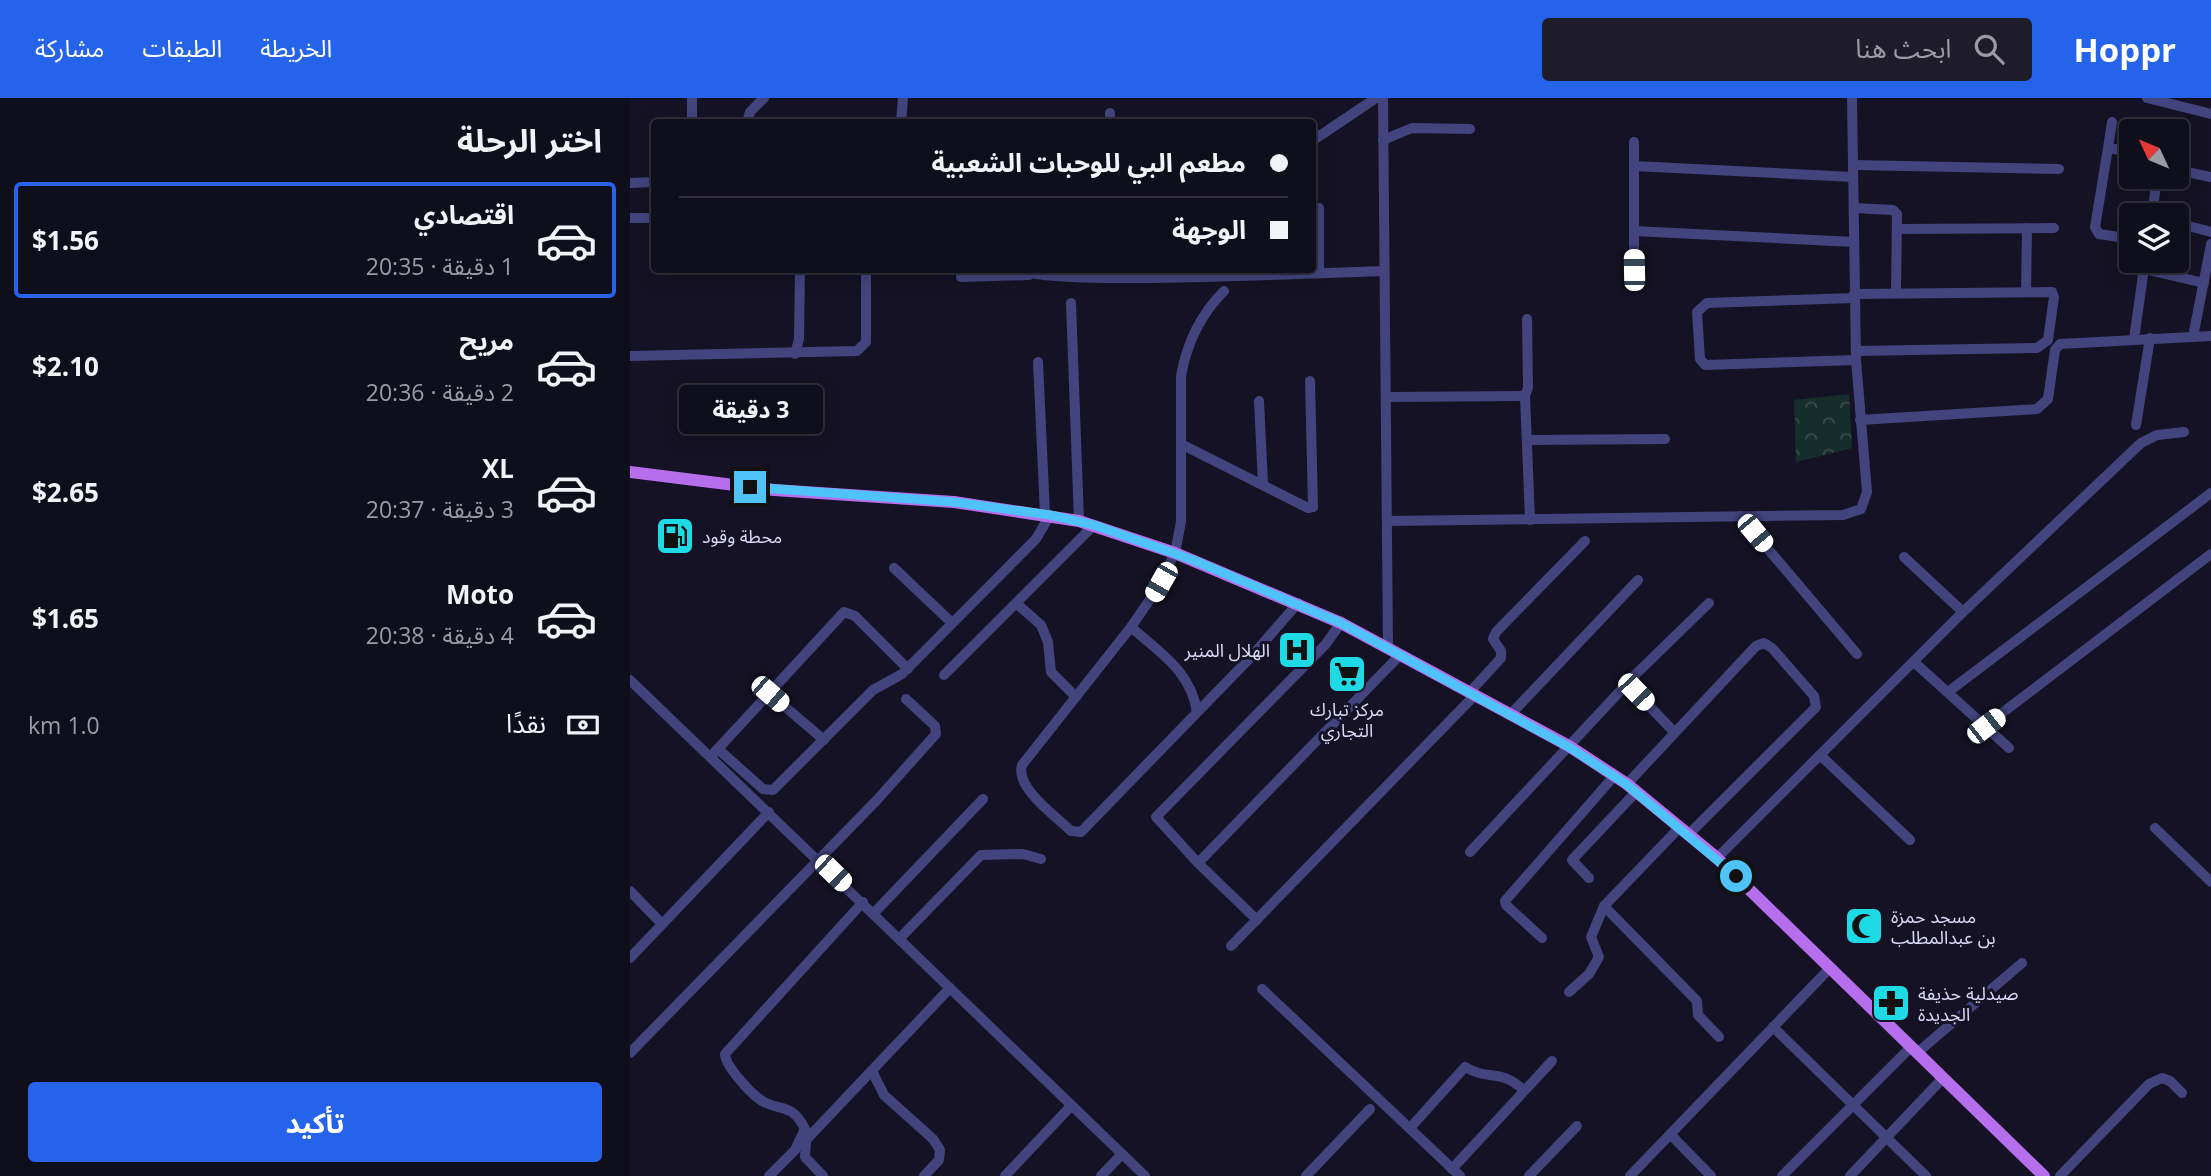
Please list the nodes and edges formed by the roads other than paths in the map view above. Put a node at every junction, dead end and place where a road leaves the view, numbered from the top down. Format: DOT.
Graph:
graph roads {
  1 [pos="692,98"];
  2 [pos="764,98"];
  3 [pos="903,98"];
  4 [pos="1376,98"];
  5 [pos="1383,98"];
  6 [pos="1852,98"];
  7 [pos="2147,98"];
  8 [pos="2211,114"];
  9 [pos="692,119"];
  10 [pos="748,119"];
  11 [pos="901,119"];
  12 [pos="2112,122"];
  13 [pos="1470,129"];
  14 [pos="1316,138"];
  15 [pos="1383,140"];
  16 [pos="1634,142"];
  17 [pos="2108,149"];
  18 [pos="2119,150"];
  19 [pos="1853,165"];
  20 [pos="1634,166"];
  21 [pos="2060,169"];
  22 [pos="2189,172"];
  23 [pos="1853,177"];
  24 [pos="2211,177"];
  25 [pos="651,182"];
  26 [pos="630,183"];
  27 [pos="1319,208"];
  28 [pos="1854,208"];
  29 [pos="630,218"];
  30 [pos="651,218"];
  31 [pos="2189,226"];
  32 [pos="2027,228"];
  33 [pos="2054,228"];
  34 [pos="1898,229"];
  35 [pos="1634,231"];
  36 [pos="2211,232"];
  37 [pos="2119,236"];
  38 [pos="1854,242"];
  39 [pos="2211,244"];
  40 [pos="1634,270"];
  41 [pos="1384,271"];
  42 [pos="800,273"];
  43 [pos="866,273"];
  44 [pos="976,273"];
  45 [pos="1079,273"];
  46 [pos="1208,273"];
  47 [pos="1316,273"];
  48 [pos="1319,273"];
  49 [pos="2144,273"];
  50 [pos="2173,273"];
  51 [pos="1110,274"];
  52 [pos="961,276"];
  53 [pos="2204,282"];
  54 [pos="1224,291"];
  55 [pos="2026,292"];
  56 [pos="1896,293"];
  57 [pos="1854,296"];
  58 [pos="1071,303"];
  59 [pos="1527,319"];
  60 [pos="2211,336"];
  61 [pos="2193,337"];
  62 [pos="2150,338"];
  63 [pos="2134,339"];
  64 [pos="795,354"];
  65 [pos="630,356"];
  66 [pos="1856,356"];
  67 [pos="1038,362"];
  68 [pos="1310,381"];
  69 [pos="1525,396"];
  70 [pos="1387,397"];
  71 [pos="1259,401"];
  72 [pos="1860,420"];
  73 [pos="2136,425"];
  74 [pos="2184,432"];
  75 [pos="1665,439"];
  76 [pos="1527,440"];
  77 [pos="1181,444"];
  78 [pos="630,472"];
  79 [pos="1263,484"];
  80 [pos="2211,494"];
  81 [pos="1048,514"];
  82 [pos="1740,516"];
  83 [pos="1530,520"];
  84 [pos="1079,521"];
  85 [pos="1387,521"];
  86 [pos="1094,525"];
  87 [pos="1585,541"];
  88 [pos="1175,553"];
  89 [pos="2211,554"];
  90 [pos="1904,557"];
  91 [pos="894,568"];
  92 [pos="1638,580"];
  93 [pos="1298,603"];
  94 [pos="1709,603"];
  95 [pos="1017,604"];
  96 [pos="1963,612"];
  97 [pos="952,623"];
  98 [pos="1341,623"];
  99 [pos="1131,627"];
  100 [pos="1388,648"];
  101 [pos="1857,654"];
  102 [pos="1400,655"];
  103 [pos="1914,662"];
  104 [pos="908,669"];
  105 [pos="944,675"];
  106 [pos="630,680"];
  107 [pos="1636,692"];
  108 [pos="1948,692"];
  109 [pos="770,694"];
  110 [pos="1472,694"];
  111 [pos="1076,697"];
  112 [pos="906,699"];
  113 [pos="1197,712"];
  114 [pos="1510,715"];
  115 [pos="1986,726"];
  116 [pos="1674,732"];
  117 [pos="824,740"];
  118 [pos="1569,747"];
  119 [pos="2009,748"];
  120 [pos="718,749"];
  121 [pos="1820,755"];
  122 [pos="710,757"];
  123 [pos="1615,775"];
  124 [pos="1631,788"];
  125 [pos="983,799"];
  126 [pos="769,812"];
  127 [pos="2155,828"];
  128 [pos="1684,830"];
  129 [pos="1910,840"];
  130 [pos="1470,852"];
  131 [pos="818,858"];
  132 [pos="1717,858"];
  133 [pos="1041,859"];
  134 [pos="1198,863"];
  135 [pos="1590,878"];
  136 [pos="2211,881"];
  137 [pos="630,891"];
  138 [pos="863,902"];
  139 [pos="1604,906"];
  140 [pos="874,913"];
  141 [pos="1257,920"];
  142 [pos="662,924"];
  143 [pos="900,938"];
  144 [pos="1542,938"];
  145 [pos="1231,946"];
  146 [pos="630,958"];
  147 [pos="2022,963"];
  148 [pos="1830,968"];
  149 [pos="950,988"];
  150 [pos="1262,989"];
  151 [pos="1569,992"];
  152 [pos="1773,1027"];
  153 [pos="1719,1037"];
  154 [pos="1914,1050"];
  155 [pos="630,1053"];
  156 [pos="1552,1061"];
  157 [pos="872,1071"];
  158 [pos="1943,1078"];
  159 [pos="1524,1090"];
  160 [pos="2182,1093"];
  161 [pos="1071,1106"];
  162 [pos="1854,1106"];
  163 [pos="1370,1108"];
  164 [pos="1577,1126"];
  165 [pos="1410,1128"];
  166 [pos="1670,1134"];
  167 [pos="1887,1138"];
  168 [pos="1122,1154"];
  169 [pos="1456,1172"];
  170 [pos="1924,1175"];
  171 [pos="769,1176"];
  172 [pos="823,1176"];
  173 [pos="924,1176"];
  174 [pos="1005,1176"];
  175 [pos="1101,1176"];
  176 [pos="1145,1176"];
  177 [pos="1306,1176"];
  178 [pos="1529,1176"];
  179 [pos="1630,1176"];
  180 [pos="1711,1176"];
  181 [pos="1782,1176"];
  182 [pos="1850,1176"];
  183 [pos="2044,1176"];
  184 [pos="2060,1176"];
  1 -- 9 [label="street"];
  2 -- 10 [label="street"];
  3 -- 11 [label="street"];
  4 -- 14 [label="street"];
  5 -- 15 [label="street"];
  6 -- 19 [label="street"];
  7 -- 8 [label="street"];
  12 -- 17 [label="street"];
  13 -- 15 [label="street"];
  15 -- 41 [label="street"];
  16 -- 20 [label="street"];
  17 -- 18 [label="street"];
  17 -- 37 [label="street"];
  19 -- 21 [label="street"];
  19 -- 23 [label="street"];
  20 -- 23 [label="street"];
  20 -- 35 [label="street"];
  22 -- 24 [label="street"];
  23 -- 28 [label="street"];
  25 -- 26 [label="street"];
  27 -- 48 [label="street"];
  28 -- 34 [label="street"];
  28 -- 38 [label="street"];
  29 -- 30 [label="street"];
  31 -- 36 [label="street"];
  32 -- 33 [label="street"];
  32 -- 34 [label="street"];
  32 -- 55 [label="street"];
  34 -- 56 [label="street"];
  35 -- 38 [label="street"];
  35 -- 40 [label="street"];
  38 -- 57 [label="street"];
  39 -- 53 [label="street"];
  41 -- 48 [label="street"];
  41 -- 70 [label="street"];
  42 -- 64 [label="street"];
  43 -- 64 [label="street"];
  44 -- 52 [label="street"];
  45 -- 51 [label="street"];
  46 -- 51 [label="street"];
  47 -- 48 [label="street"];
  49 -- 63 [label="street"];
  50 -- 53 [label="street"];
  53 -- 61 [label="street"];
  54 -- 77 [label="street"];
  55 -- 56 [label="street"];
  55 -- 66 [label="street"];
  56 -- 57 [label="street"];
  57 -- 66 [label="street"];
  57 -- 66 [label="street"];
  58 -- 84 [label="street"];
  59 -- 69 [label="street"];
  60 -- 61 [label="street"];
  61 -- 62 [label="street"];
  62 -- 63 [label="street"];
  62 -- 73 [label="street"];
  63 -- 72 [label="street"];
  64 -- 65 [label="street"];
  66 -- 72 [label="street"];
  67 -- 81 [label="street"];
  68 -- 79 [label="street"];
  69 -- 70 [label="street"];
  69 -- 76 [label="street"];
  70 -- 85 [label="street"];
  71 -- 79 [label="street"];
  72 -- 82 [label="street"];
  74 -- 96 [label="street"];
  75 -- 76 [label="street"];
  76 -- 83 [label="street"];
  77 -- 79 [label="street"];
  77 -- 88 [label="street"];
  78 -- 81 [label="main road"];
  80 -- 108 [label="street"];
  81 -- 84 [label="main road"];
  81 -- 97 [label="street"];
  82 -- 83 [label="street"];
  82 -- 101 [label="street"];
  83 -- 85 [label="street"];
  84 -- 86 [label="main road"];
  85 -- 100 [label="street"];
  86 -- 88 [label="main road"];
  86 -- 95 [label="street"];
  87 -- 110 [label="street"];
  88 -- 93 [label="main road"];
  88 -- 99 [label="street"];
  89 -- 115 [label="street"];
  90 -- 96 [label="street"];
  91 -- 97 [label="street"];
  92 -- 114 [label="street"];
  93 -- 98 [label="main road"];
  93 -- 113 [label="street"];
  94 -- 118 [label="street"];
  95 -- 105 [label="street"];
  95 -- 111 [label="street"];
  96 -- 103 [label="street"];
  97 -- 104 [label="street"];
  98 -- 100 [label="main road"];
  98 -- 134 [label="street"];
  99 -- 111 [label="street"];
  99 -- 113 [label="street"];
  100 -- 102 [label="main road"];
  102 -- 110 [label="main road"];
  102 -- 134 [label="street"];
  103 -- 108 [label="street"];
  103 -- 121 [label="street"];
  104 -- 109 [label="street"];
  104 -- 117 [label="street"];
  106 -- 122 [label="street"];
  107 -- 116 [label="street"];
  108 -- 115 [label="street"];
  109 -- 117 [label="street"];
  109 -- 120 [label="street"];
  110 -- 114 [label="main road"];
  110 -- 141 [label="street"];
  111 -- 113 [label="street"];
  112 -- 131 [label="street"];
  114 -- 118 [label="main road"];
  115 -- 119 [label="street"];
  116 -- 124 [label="street"];
  116 -- 128 [label="street"];
  117 -- 120 [label="street"];
  118 -- 123 [label="main road"];
  118 -- 130 [label="street"];
  120 -- 122 [label="street"];
  121 -- 129 [label="street"];
  121 -- 132 [label="street"];
  122 -- 126 [label="street"];
  123 -- 124 [label="main road"];
  123 -- 144 [label="street"];
  124 -- 128 [label="main road"];
  124 -- 135 [label="street"];
  125 -- 140 [label="street"];
  126 -- 131 [label="street"];
  126 -- 142 [label="street"];
  127 -- 136 [label="street"];
  128 -- 132 [label="main road"];
  128 -- 139 [label="street"];
  131 -- 138 [label="street"];
  131 -- 155 [label="street"];
  132 -- 148 [label="main road"];
  133 -- 143 [label="street"];
  134 -- 141 [label="street"];
  137 -- 142 [label="street"];
  138 -- 140 [label="street"];
  138 -- 171 [label="street"];
  139 -- 151 [label="street"];
  139 -- 153 [label="street"];
  140 -- 143 [label="street"];
  141 -- 145 [label="street"];
  142 -- 146 [label="street"];
  143 -- 149 [label="street"];
  147 -- 154 [label="street"];
  148 -- 152 [label="street"];
  148 -- 154 [label="main road"];
  149 -- 157 [label="street"];
  149 -- 161 [label="street"];
  150 -- 165 [label="street"];
  152 -- 162 [label="street"];
  152 -- 166 [label="street"];
  154 -- 158 [label="main road"];
  154 -- 162 [label="street"];
  156 -- 159 [label="street"];
  157 -- 172 [label="street"];
  157 -- 173 [label="street"];
  158 -- 167 [label="street"];
  158 -- 183 [label="main road"];
  159 -- 165 [label="street"];
  159 -- 169 [label="street"];
  160 -- 184 [label="street"];
  161 -- 168 [label="street"];
  161 -- 174 [label="street"];
  162 -- 167 [label="street"];
  162 -- 181 [label="street"];
  163 -- 177 [label="street"];
  164 -- 178 [label="street"];
  165 -- 169 [label="street"];
  166 -- 179 [label="street"];
  166 -- 180 [label="street"];
  167 -- 170 [label="street"];
  167 -- 182 [label="street"];
  168 -- 175 [label="street"];
  168 -- 176 [label="street"];
}
